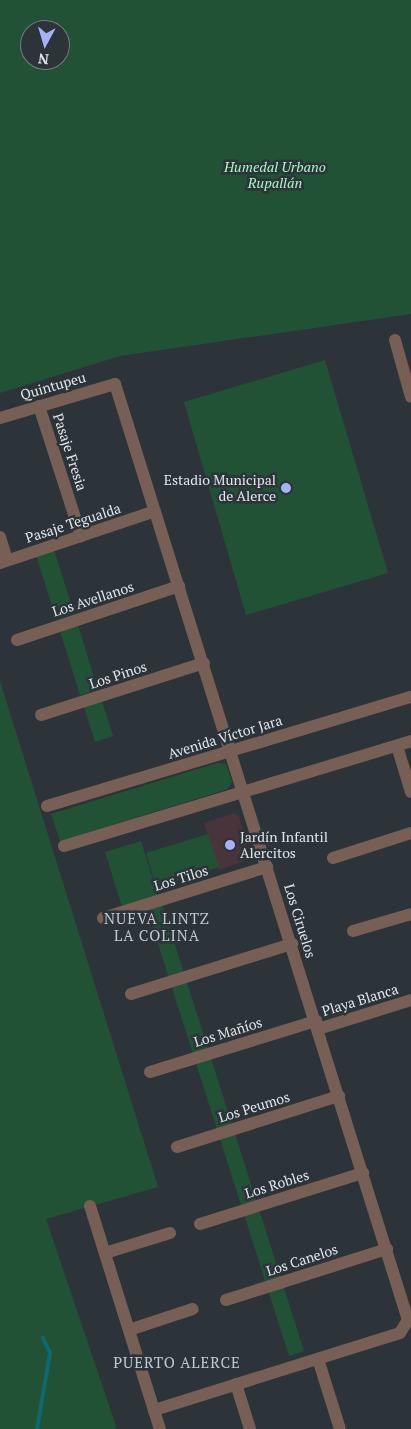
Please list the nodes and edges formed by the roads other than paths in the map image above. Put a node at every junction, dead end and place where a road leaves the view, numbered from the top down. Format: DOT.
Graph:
graph roads {
  1 [pos="395,340"];
  2 [pos="114,384"];
  3 [pos="410,391"];
  4 [pos="40,406"];
  5 [pos="0,418"];
  6 [pos="155,511"];
  7 [pos="0,536"];
  8 [pos="81,536"];
  9 [pos="4,561"];
  10 [pos="179,586"];
  11 [pos="16,640"];
  12 [pos="204,663"];
  13 [pos="411,697"];
  14 [pos="41,715"];
  15 [pos="411,741"];
  16 [pos="397,746"];
  17 [pos="230,751"];
  18 [pos="244,791"];
  19 [pos="411,792"];
  20 [pos="47,806"];
  21 [pos="411,833"];
  22 [pos="64,846"];
  23 [pos="332,858"];
  24 [pos="267,867"];
  25 [pos="411,914"];
  26 [pos="103,918"];
  27 [pos="353,931"];
  28 [pos="292,944"];
  29 [pos="131,994"];
  30 [pos="411,1000"];
  31 [pos="317,1025"];
  32 [pos="150,1072"];
  33 [pos="339,1096"];
  34 [pos="177,1147"];
  35 [pos="363,1173"];
  36 [pos="90,1206"];
  37 [pos="200,1224"];
  38 [pos="170,1233"];
  39 [pos="387,1249"];
  40 [pos="104,1253"];
  41 [pos="226,1300"];
  42 [pos="193,1310"];
  43 [pos="129,1330"];
  44 [pos="318,1359"];
  45 [pos="236,1384"];
  46 [pos="154,1410"];
  47 [pos="160,1429"];
  48 [pos="250,1429"];
  49 [pos="340,1429"];
  1 -- 3 [label="street"];
  2 -- 4 [label="street, Quintupeu"];
  2 -- 6 [label="street, Los Ciruelos"];
  4 -- 5 [label="street, Quintupeu"];
  4 -- 8 [label="street, Pasaje Fresia"];
  6 -- 8 [label="street, Pasaje Tegualda"];
  6 -- 10 [label="street, Los Ciruelos"];
  7 -- 9 [label="street"];
  8 -- 9 [label="street, Pasaje Tegualda"];
  10 -- 11 [label="street, Los Avellanos"];
  10 -- 12 [label="street, Los Ciruelos"];
  12 -- 14 [label="street, Los Pinos"];
  12 -- 17 [label="street, Los Ciruelos"];
  13 -- 17 [label="street, Avenida Víctor Jara"];
  15 -- 16 [label="street"];
  16 -- 18 [label="street"];
  16 -- 19 [label="street"];
  17 -- 18 [label="street, Los Ciruelos"];
  17 -- 20 [label="street, Avenida Víctor Jara"];
  18 -- 22 [label="street"];
  18 -- 24 [label="street, Los Ciruelos"];
  21 -- 23 [label="street"];
  24 -- 26 [label="street, Los Tilos"];
  24 -- 28 [label="street, Los Ciruelos"];
  25 -- 27 [label="street"];
  28 -- 29 [label="street"];
  28 -- 31 [label="street, Los Ciruelos"];
  30 -- 31 [label="street, Playa Blanca"];
  31 -- 32 [label="street, Los Mañíos"];
  31 -- 33 [label="street, Los Ciruelos"];
  33 -- 34 [label="street, Los Peumos"];
  33 -- 35 [label="street, Los Ciruelos"];
  35 -- 37 [label="street, Los Robles"];
  35 -- 39 [label="street, Los Ciruelos"];
  36 -- 40 [label="street"];
  38 -- 40 [label="street"];
  39 -- 41 [label="street, Los Canelos"];
  39 -- 44 [label="street, Los Ciruelos"];
  40 -- 43 [label="street"];
  42 -- 43 [label="street"];
  43 -- 46 [label="street"];
  44 -- 45 [label="street"];
  44 -- 49 [label="street"];
  45 -- 46 [label="street"];
  45 -- 48 [label="street"];
  46 -- 47 [label="street"];
}
